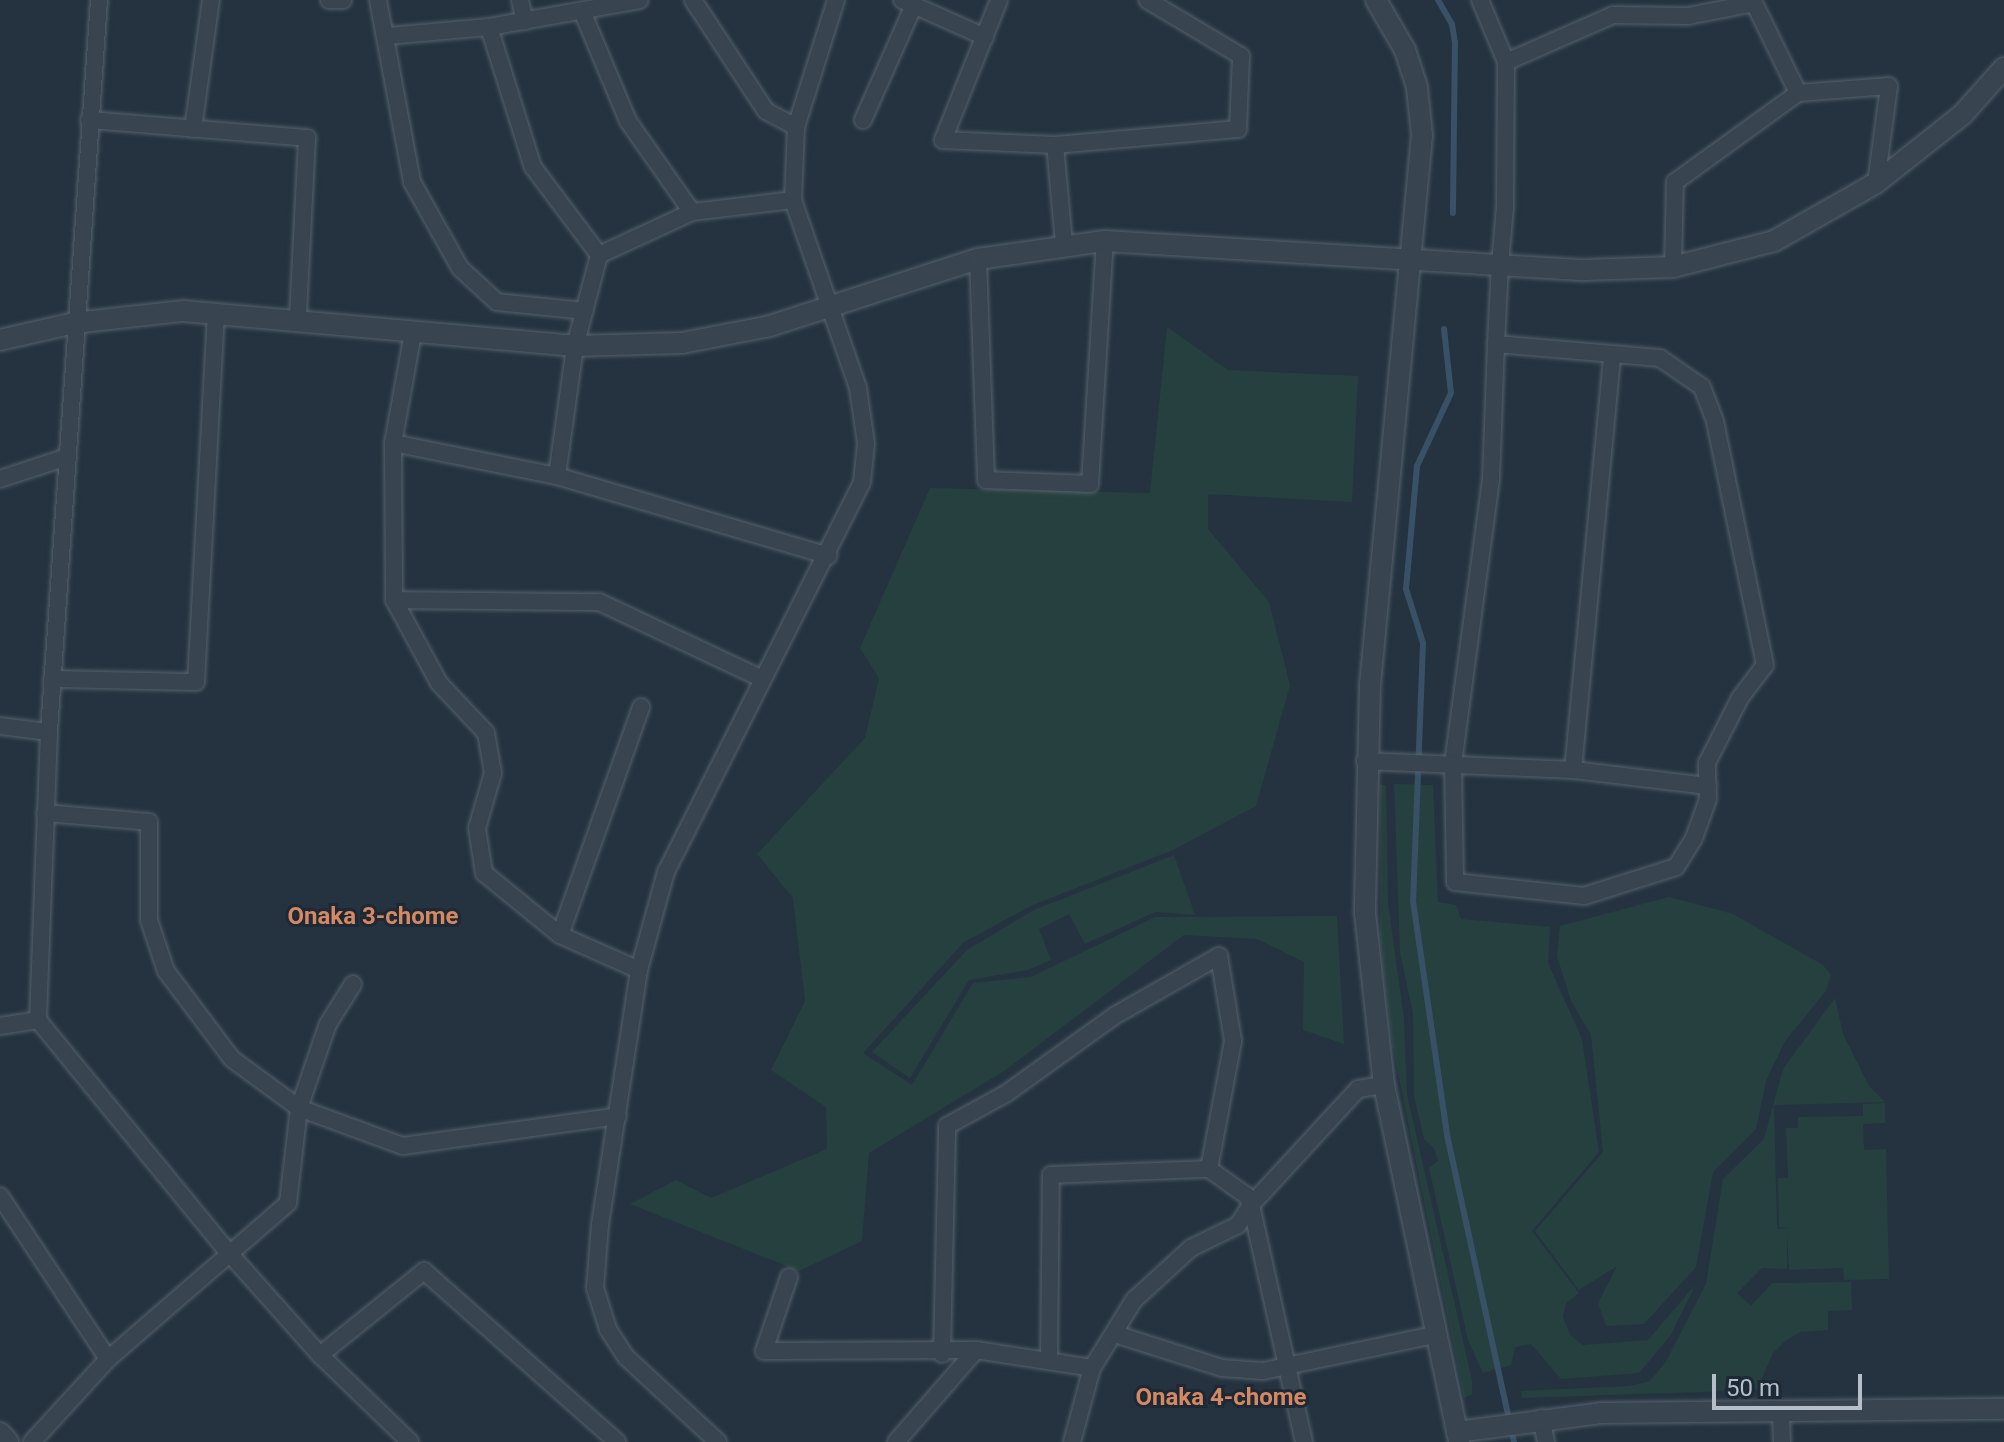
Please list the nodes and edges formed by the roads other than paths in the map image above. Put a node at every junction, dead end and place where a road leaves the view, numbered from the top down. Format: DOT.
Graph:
graph roads {
  1 [pos="99,0"];
  2 [pos="211,0"];
  3 [pos="329,0"];
  4 [pos="343,0"];
  5 [pos="378,0"];
  6 [pos="520,0"];
  7 [pos="640,0"];
  8 [pos="693,0"];
  9 [pos="999,0"];
  10 [pos="1147,0"];
  11 [pos="1376,0"];
  12 [pos="1480,0"];
  13 [pos="831,2"];
  14 [pos="908,3"];
  15 [pos="1610,7"];
  16 [pos="582,11"];
  17 [pos="525,21"];
  18 [pos="489,27"];
  19 [pos="388,36"];
  20 [pos="985,37"];
  21 [pos="1506,62"];
  22 [pos="2004,68"];
  23 [pos="1798,93"];
  24 [pos="89,120"];
  25 [pos="863,120"];
  26 [pos="796,127"];
  27 [pos="193,129"];
  28 [pos="1055,145"];
  29 [pos="1876,183"];
  30 [pos="793,200"];
  31 [pos="692,212"];
  32 [pos="1105,241"];
  33 [pos="1064,244"];
  34 [pos="599,255"];
  35 [pos="978,259"];
  36 [pos="1411,261"];
  37 [pos="1500,264"];
  38 [pos="1673,267"];
  39 [pos="833,307"];
  40 [pos="585,311"];
  41 [pos="216,313"];
  42 [pos="298,318"];
  43 [pos="74,323"];
  44 [pos="413,333"];
  45 [pos="0,340"];
  46 [pos="1496,344"];
  47 [pos="575,346"];
  48 [pos="1612,354"];
  49 [pos="393,443"];
  50 [pos="67,457"];
  51 [pos="557,476"];
  52 [pos="0,479"];
  53 [pos="828,556"];
  54 [pos="394,600"];
  55 [pos="52,679"];
  56 [pos="763,679"];
  57 [pos="641,707"];
  58 [pos="0,726"];
  59 [pos="49,732"];
  60 [pos="1365,761"];
  61 [pos="1453,763"];
  62 [pos="1573,770"];
  63 [pos="1708,786"];
  64 [pos="45,813"];
  65 [pos="560,935"];
  66 [pos="639,970"];
  67 [pos="353,984"];
  68 [pos="38,1020"];
  69 [pos="0,1026"];
  70 [pos="1384,1085"];
  71 [pos="299,1108"];
  72 [pos="618,1116"];
  73 [pos="1209,1169"];
  74 [pos="0,1196"];
  75 [pos="1251,1205"];
  76 [pos="229,1253"];
  77 [pos="789,1277"];
  78 [pos="1115,1334"];
  79 [pos="1434,1335"];
  80 [pos="976,1350"];
  81 [pos="942,1354"];
  82 [pos="320,1355"];
  83 [pos="108,1359"];
  84 [pos="1049,1360"];
  85 [pos="1284,1364"];
  86 [pos="1092,1368"];
  87 [pos="2004,1409"];
  88 [pos="1781,1413"];
  89 [pos="1533,1419"];
  90 [pos="0,1433"];
  91 [pos="1458,1437"];
  92 [pos="8,1442"];
  93 [pos="32,1442"];
  94 [pos="410,1442"];
  95 [pos="617,1442"];
  96 [pos="718,1442"];
  97 [pos="896,1442"];
  98 [pos="1072,1442"];
  99 [pos="1304,1442"];
  100 [pos="1546,1442"];
  101 [pos="1782,1442"];
  1 -- 24 [label="street"];
  2 -- 27 [label="street"];
  3 -- 4 [label="street"];
  5 -- 19 [label="street"];
  6 -- 17 [label="street"];
  7 -- 16 [label="street"];
  8 -- 26 [label="street"];
  9 -- 20 [label="street"];
  10 -- 28 [label="street"];
  11 -- 36 [label="street"];
  12 -- 21 [label="street"];
  13 -- 26 [label="street"];
  14 -- 20 [label="street"];
  14 -- 25 [label="street"];
  15 -- 21 [label="street"];
  15 -- 23 [label="street"];
  16 -- 17 [label="street"];
  16 -- 31 [label="street"];
  17 -- 18 [label="street"];
  18 -- 19 [label="street"];
  18 -- 34 [label="street"];
  19 -- 40 [label="street"];
  20 -- 28 [label="street"];
  21 -- 37 [label="street"];
  22 -- 29 [label="street"];
  23 -- 29 [label="street"];
  23 -- 38 [label="street"];
  24 -- 27 [label="street"];
  24 -- 43 [label="street"];
  26 -- 30 [label="street"];
  27 -- 42 [label="street"];
  28 -- 33 [label="street"];
  29 -- 38 [label="street"];
  30 -- 31 [label="street"];
  30 -- 39 [label="street"];
  31 -- 34 [label="street"];
  32 -- 33 [label="street"];
  32 -- 35 [label="street"];
  32 -- 36 [label="street"];
  33 -- 35 [label="street"];
  34 -- 40 [label="street"];
  35 -- 39 [label="street"];
  36 -- 37 [label="street"];
  36 -- 60 [label="street"];
  37 -- 38 [label="street"];
  37 -- 46 [label="street"];
  39 -- 47 [label="street"];
  39 -- 53 [label="street"];
  40 -- 47 [label="street"];
  41 -- 42 [label="street"];
  41 -- 43 [label="street"];
  41 -- 55 [label="street"];
  42 -- 44 [label="street"];
  43 -- 45 [label="street"];
  43 -- 50 [label="street"];
  44 -- 47 [label="street"];
  44 -- 49 [label="street"];
  46 -- 48 [label="street"];
  46 -- 61 [label="street"];
  47 -- 51 [label="street"];
  48 -- 62 [label="street"];
  48 -- 63 [label="street"];
  49 -- 51 [label="street"];
  49 -- 54 [label="street"];
  50 -- 52 [label="street"];
  50 -- 55 [label="street"];
  51 -- 53 [label="street"];
  53 -- 56 [label="street"];
  54 -- 56 [label="street"];
  54 -- 65 [label="street"];
  55 -- 59 [label="street"];
  56 -- 66 [label="street"];
  57 -- 65 [label="street"];
  58 -- 59 [label="street"];
  59 -- 64 [label="street"];
  60 -- 61 [label="street"];
  60 -- 70 [label="street"];
  61 -- 62 [label="street"];
  61 -- 63 [label="street"];
  62 -- 63 [label="street"];
  64 -- 68 [label="street"];
  64 -- 71 [label="street"];
  65 -- 66 [label="street"];
  66 -- 72 [label="street"];
  67 -- 71 [label="street"];
  68 -- 69 [label="street"];
  68 -- 76 [label="street"];
  70 -- 75 [label="street"];
  70 -- 79 [label="street"];
  71 -- 72 [label="street"];
  71 -- 76 [label="street"];
  72 -- 96 [label="street"];
  73 -- 75 [label="street"];
  73 -- 81 [label="street"];
  73 -- 84 [label="street"];
  74 -- 83 [label="street"];
  75 -- 78 [label="street"];
  75 -- 85 [label="street"];
  76 -- 82 [label="street"];
  76 -- 83 [label="street"];
  77 -- 81 [label="street"];
  78 -- 85 [label="street"];
  78 -- 86 [label="street"];
  79 -- 85 [label="street"];
  79 -- 91 [label="street"];
  80 -- 81 [label="street"];
  80 -- 84 [label="street"];
  80 -- 97 [label="street"];
  82 -- 94 [label="street"];
  82 -- 95 [label="street"];
  83 -- 93 [label="street"];
  84 -- 86 [label="street"];
  85 -- 99 [label="street"];
  86 -- 98 [label="street"];
  87 -- 88 [label="street"];
  88 -- 89 [label="street"];
  88 -- 101 [label="street"];
  89 -- 91 [label="street"];
  89 -- 100 [label="street"];
  90 -- 92 [label="street"];
}
